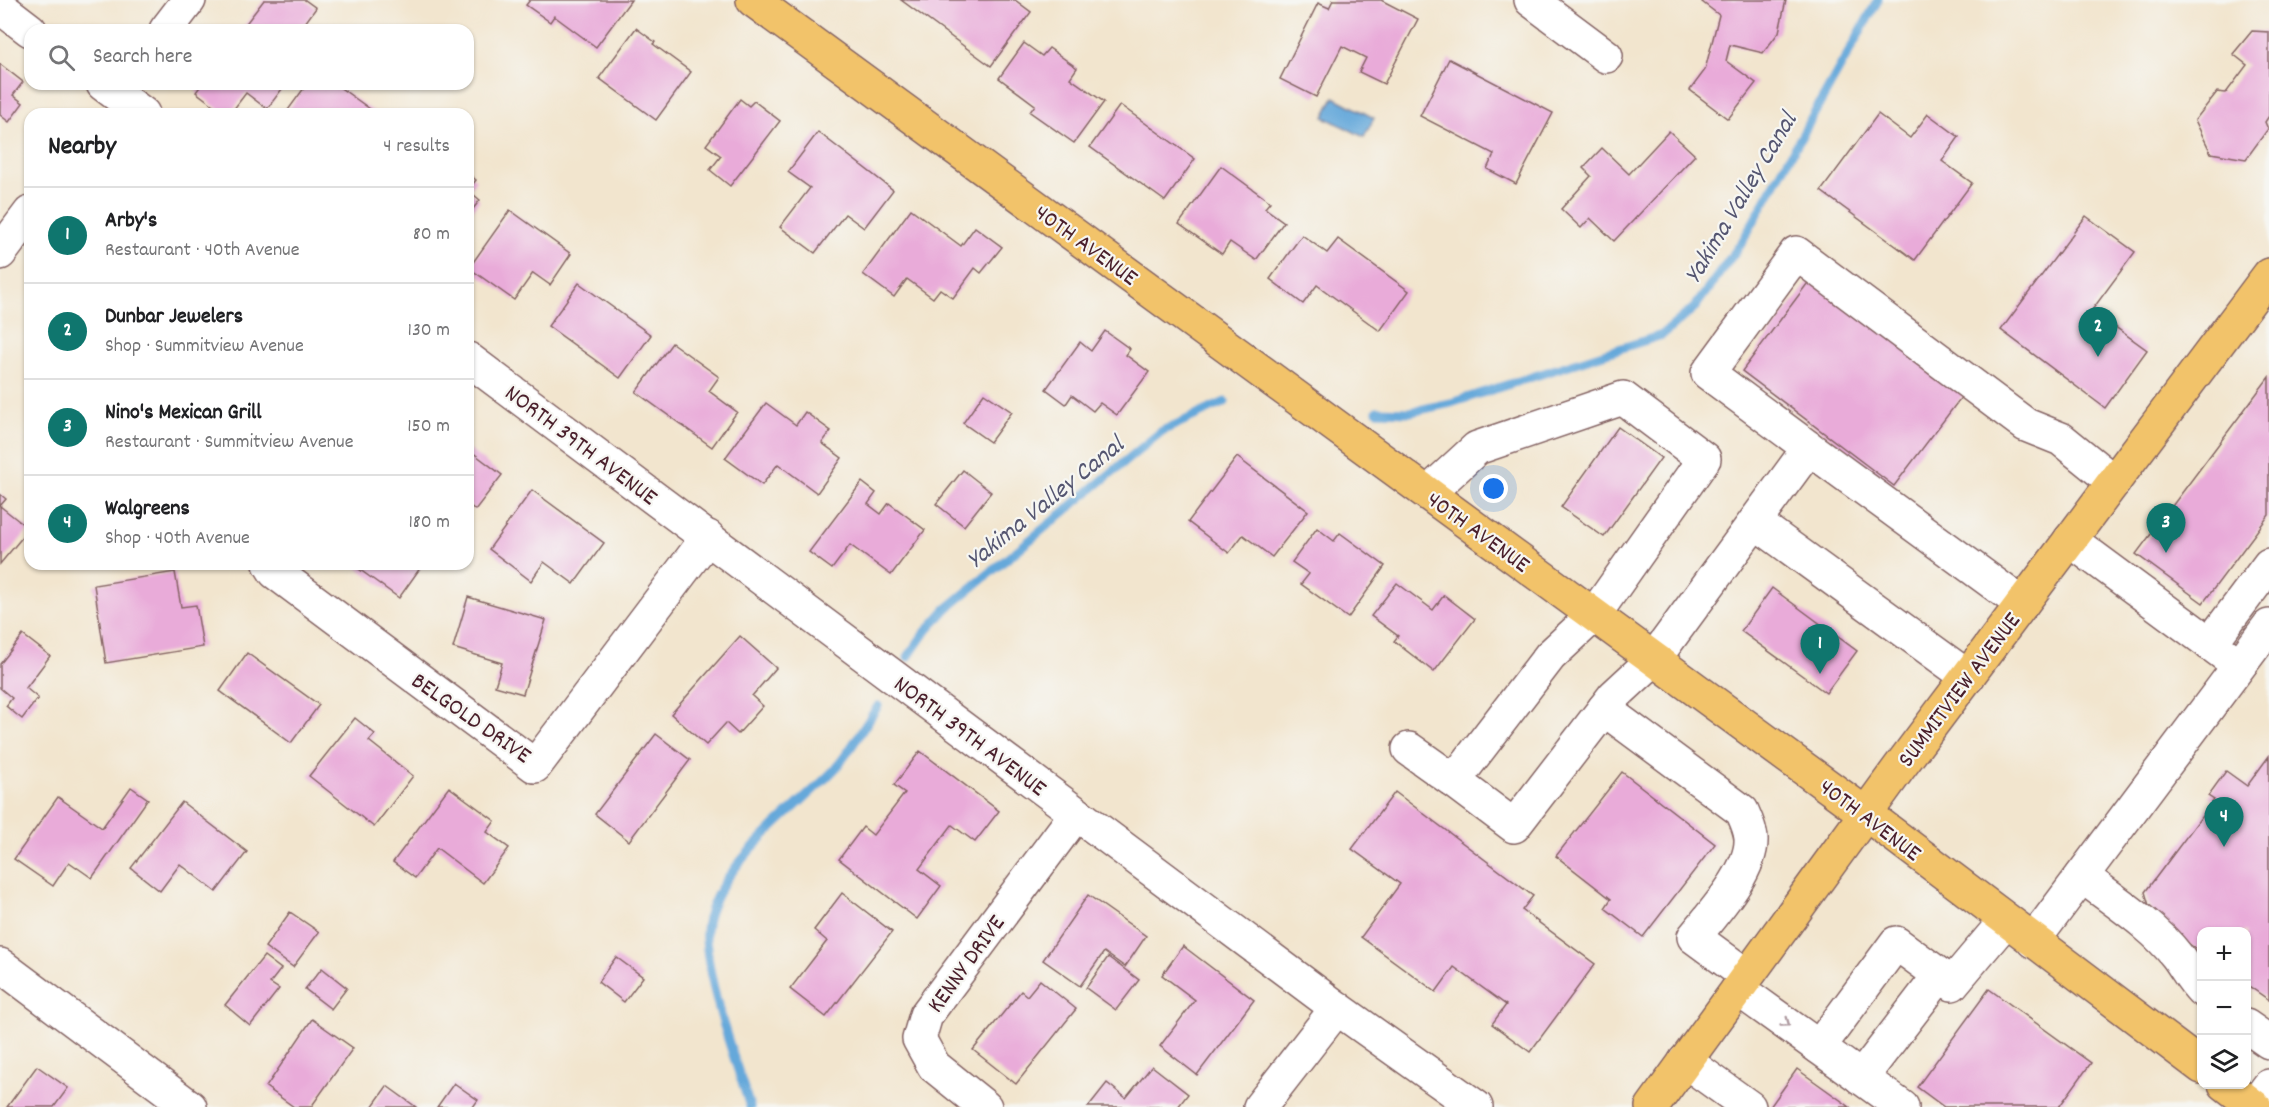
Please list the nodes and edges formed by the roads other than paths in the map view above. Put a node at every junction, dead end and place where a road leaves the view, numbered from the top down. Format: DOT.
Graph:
graph roads {
  1 [pos="189,0"];
  2 [pos="753,0"];
  3 [pos="1531,0"];
  4 [pos="0,8"];
  5 [pos="171,24"];
  6 [pos="24,26"];
  7 [pos="1606,56"];
  8 [pos="24,221"];
  9 [pos="0,253"];
  10 [pos="2269,275"];
  11 [pos="474,364"];
  12 [pos="1809,448"];
  13 [pos="2114,482"];
  14 [pos="1428,493"];
  15 [pos="1755,522"];
  16 [pos="708,537"];
  17 [pos="2070,540"];
  18 [pos="2269,565"];
  19 [pos="274,570"];
  20 [pos="2022,604"];
  21 [pos="1594,615"];
  22 [pos="2269,626"];
  23 [pos="2210,644"];
  24 [pos="1654,658"];
  25 [pos="2239,665"];
  26 [pos="1968,677"];
  27 [pos="1604,709"];
  28 [pos="1409,749"];
  29 [pos="1454,781"];
  30 [pos="1076,814"];
  31 [pos="1866,814"];
  32 [pos="2082,876"];
  33 [pos="2006,920"];
  34 [pos="2033,941"];
  35 [pos="0,965"];
  36 [pos="1940,975"];
  37 [pos="1743,982"];
  38 [pos="2197,985"];
  39 [pos="1337,1008"];
  40 [pos="2251,1029"];
  41 [pos="2269,1042"];
  42 [pos="1819,1047"];
  43 [pos="1685,1061"];
  44 [pos="2197,1063"];
  45 [pos="1861,1077"];
  46 [pos="190,1107"];
  47 [pos="985,1107"];
  48 [pos="1260,1107"];
  49 [pos="1476,1107"];
  50 [pos="1652,1107"];
  51 [pos="1749,1107"];
  52 [pos="1902,1107"];
  1 -- 5 [label="street"];
  2 -- 14 [label="main road, 40TH AVENUE"];
  3 -- 7 [label="street"];
  4 -- 6 [label="street"];
  8 -- 9 [label="street"];
  10 -- 13 [label="main road, SUMMITVIEW AVENUE"];
  11 -- 16 [label="street, NORTH 39TH AVENUE"];
  12 -- 13 [label="street"];
  12 -- 15 [label="street"];
  12 -- 20 [label="street"];
  13 -- 17 [label="main road, SUMMITVIEW AVENUE"];
  14 -- 21 [label="main road, 40TH AVENUE"];
  14 -- 21 [label="street"];
  15 -- 24 [label="street"];
  15 -- 26 [label="street"];
  16 -- 19 [label="street, BELGOLD DRIVE"];
  16 -- 30 [label="street, NORTH 39TH AVENUE"];
  17 -- 20 [label="main road, SUMMITVIEW AVENUE"];
  17 -- 23 [label="street"];
  18 -- 23 [label="street"];
  20 -- 26 [label="main road, SUMMITVIEW AVENUE"];
  21 -- 24 [label="main road, 40TH AVENUE"];
  21 -- 29 [label="street"];
  22 -- 25 [label="street"];
  23 -- 25 [label="street"];
  24 -- 27 [label="street"];
  24 -- 31 [label="main road, 40TH AVENUE"];
  25 -- 32 [label="street"];
  26 -- 31 [label="main road, SUMMITVIEW AVENUE"];
  27 -- 29 [label="street"];
  27 -- 37 [label="street"];
  28 -- 29 [label="street"];
  30 -- 39 [label="street, NORTH 39TH AVENUE"];
  30 -- 47 [label="street, KENNY DRIVE"];
  31 -- 33 [label="main road, 40TH AVENUE"];
  31 -- 37 [label="main road, SUMMITVIEW AVENUE"];
  32 -- 34 [label="street"];
  32 -- 38 [label="street"];
  33 -- 34 [label="main road, 40TH AVENUE"];
  33 -- 36 [label="street"];
  34 -- 44 [label="main road, 40TH AVENUE"];
  35 -- 46 [label="street"];
  36 -- 42 [label="street"];
  36 -- 45 [label="street"];
  37 -- 42 [label="street, one-way"];
  37 -- 43 [label="main road, SUMMITVIEW AVENUE"];
  39 -- 48 [label="street"];
  39 -- 49 [label="street, NORTH 39TH AVENUE"];
  40 -- 41 [label="street"];
  42 -- 45 [label="street"];
  43 -- 50 [label="main road, SUMMITVIEW AVENUE"];
  43 -- 51 [label="street"];
  45 -- 52 [label="street"];
}
